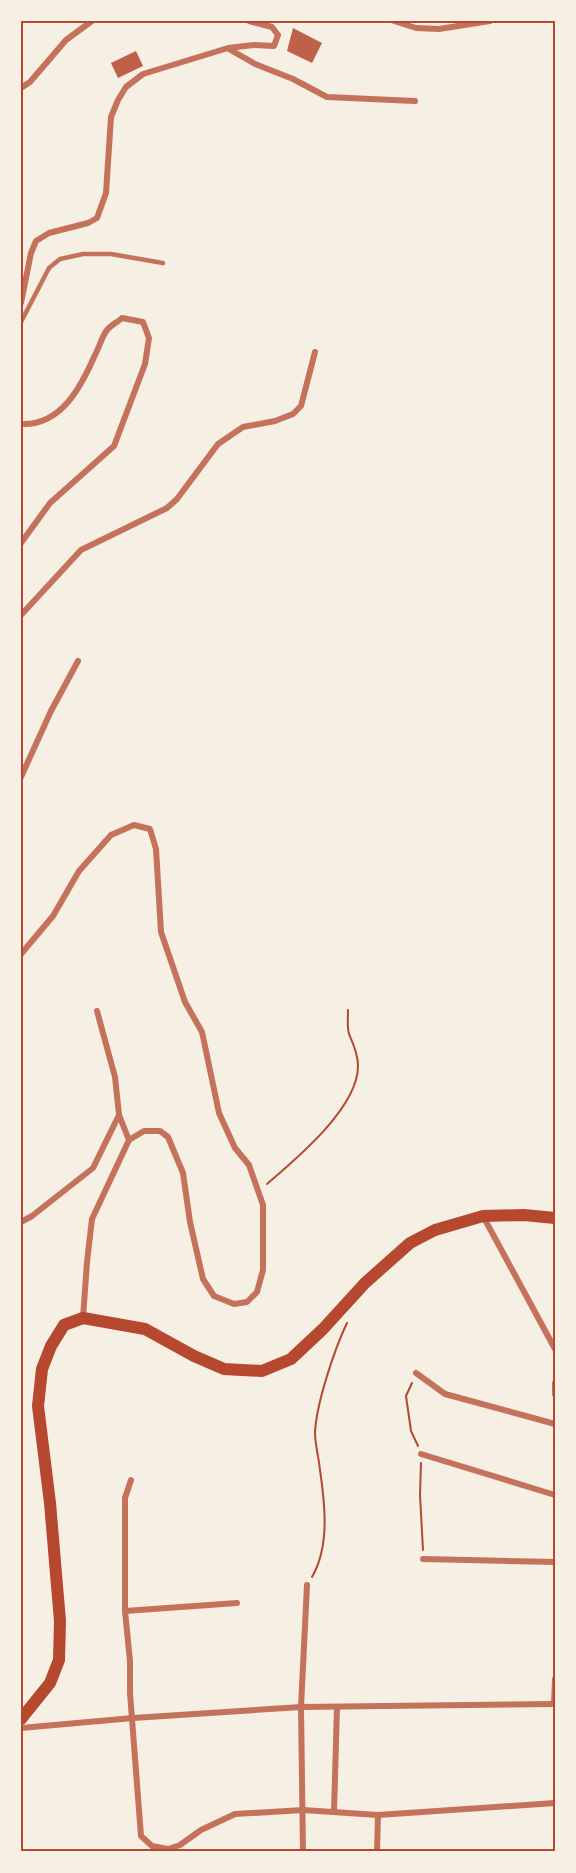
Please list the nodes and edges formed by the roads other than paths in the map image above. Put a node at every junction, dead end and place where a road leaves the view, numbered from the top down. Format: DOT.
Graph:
graph roads {
  1 [pos="92,21"];
  2 [pos="249,21"];
  3 [pos="394,21"];
  4 [pos="442,21"];
  5 [pos="490,21"];
  6 [pos="439,29"];
  7 [pos="228,48"];
  8 [pos="21,88"];
  9 [pos="415,101"];
  10 [pos="163,263"];
  11 [pos="21,303"];
  12 [pos="21,322"];
  13 [pos="315,352"];
  14 [pos="21,424"];
  15 [pos="21,543"];
  16 [pos="21,615"];
  17 [pos="78,661"];
  18 [pos="21,777"];
  19 [pos="21,954"];
  20 [pos="97,1011"];
  21 [pos="119,1115"];
  22 [pos="129,1140"];
  23 [pos="483,1216"];
  24 [pos="555,1218"];
  25 [pos="21,1222"];
  26 [pos="83,1318"];
  27 [pos="555,1349"];
  28 [pos="416,1373"];
  29 [pos="555,1383"];
  30 [pos="555,1394"];
  31 [pos="555,1424"];
  32 [pos="421,1454"];
  33 [pos="131,1480"];
  34 [pos="555,1495"];
  35 [pos="423,1559"];
  36 [pos="555,1562"];
  37 [pos="307,1585"];
  38 [pos="237,1603"];
  39 [pos="125,1611"];
  40 [pos="555,1679"];
  41 [pos="554,1704"];
  42 [pos="301,1707"];
  43 [pos="337,1707"];
  44 [pos="133,1718"];
  45 [pos="21,1719"];
  46 [pos="21,1728"];
  47 [pos="555,1803"];
  48 [pos="303,1810"];
  49 [pos="334,1812"];
  50 [pos="378,1815"];
  51 [pos="303,1852"];
  52 [pos="377,1852"];
  1 -- 8 [label="street"];
  2 -- 7 [label="street"];
  3 -- 6 [label="street"];
  4 -- 6 [label="street"];
  5 -- 6 [label="street"];
  7 -- 9 [label="street"];
  7 -- 11 [label="street"];
  10 -- 12 [label="lane"];
  13 -- 16 [label="street"];
  14 -- 15 [label="street"];
  17 -- 18 [label="street"];
  19 -- 22 [label="street"];
  20 -- 21 [label="street"];
  21 -- 22 [label="street"];
  21 -- 25 [label="street"];
  22 -- 26 [label="street"];
  23 -- 24 [label="main road"];
  23 -- 26 [label="main road"];
  23 -- 27 [label="street"];
  26 -- 45 [label="main road"];
  28 -- 31 [label="street"];
  29 -- 30 [label="street"];
  32 -- 34 [label="street"];
  33 -- 39 [label="street"];
  35 -- 36 [label="street"];
  37 -- 42 [label="street"];
  38 -- 39 [label="street"];
  39 -- 44 [label="street"];
  40 -- 41 [label="street"];
  41 -- 43 [label="street"];
  42 -- 43 [label="street"];
  42 -- 44 [label="street"];
  42 -- 48 [label="street"];
  43 -- 49 [label="street"];
  44 -- 46 [label="street"];
  44 -- 48 [label="street"];
  47 -- 50 [label="street"];
  48 -- 49 [label="street"];
  48 -- 51 [label="street"];
  49 -- 50 [label="street"];
  50 -- 52 [label="street"];
}
